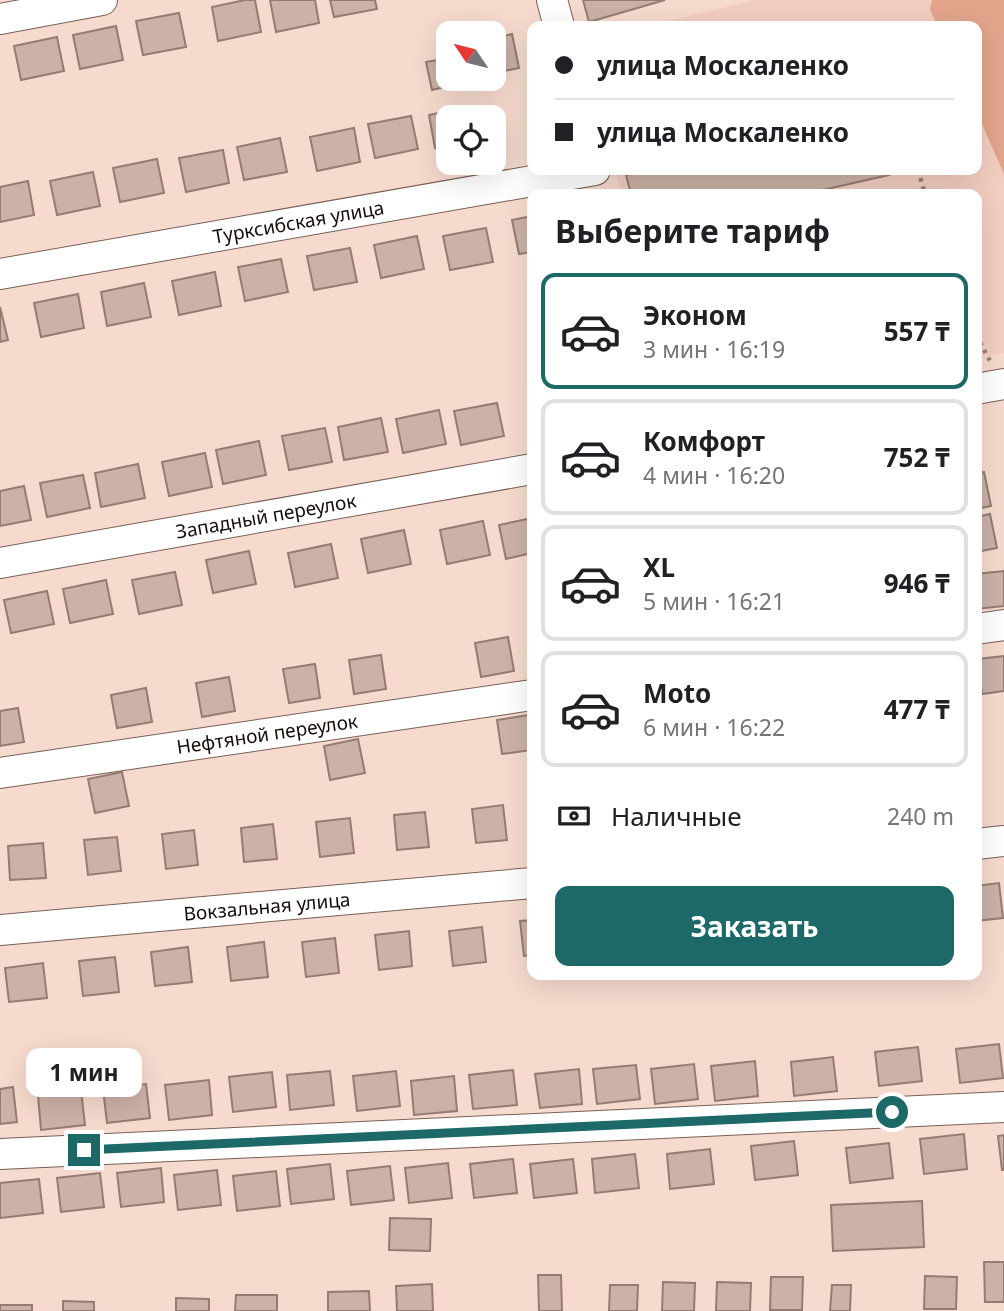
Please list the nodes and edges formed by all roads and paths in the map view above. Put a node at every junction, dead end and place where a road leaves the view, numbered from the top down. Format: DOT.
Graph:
graph roads {
  1 [pos="102,0"];
  2 [pos="552,0"];
  3 [pos="0,19"];
  4 [pos="558,21"];
  5 [pos="566,175"];
  6 [pos="0,274"];
  7 [pos="527,470"];
  8 [pos="0,563"];
  9 [pos="1004,625"];
  10 [pos="982,628"];
  11 [pos="527,696"];
  12 [pos="0,773"];
  13 [pos="1004,841"];
  14 [pos="982,843"];
  15 [pos="527,883"];
  16 [pos="0,930"];
  17 [pos="1004,1107"];
  18 [pos="0,1154"];
  1 -- 3 [label="street"];
  2 -- 4 [label="street"];
  5 -- 6 [label="street, Турксибская улица"];
  7 -- 8 [label="street, Западный переулок"];
  9 -- 10 [label="street"];
  11 -- 12 [label="street, Нефтяной переулок"];
  13 -- 14 [label="street"];
  15 -- 16 [label="street, Вокзальная улица"];
  17 -- 18 [label="street"];
}
